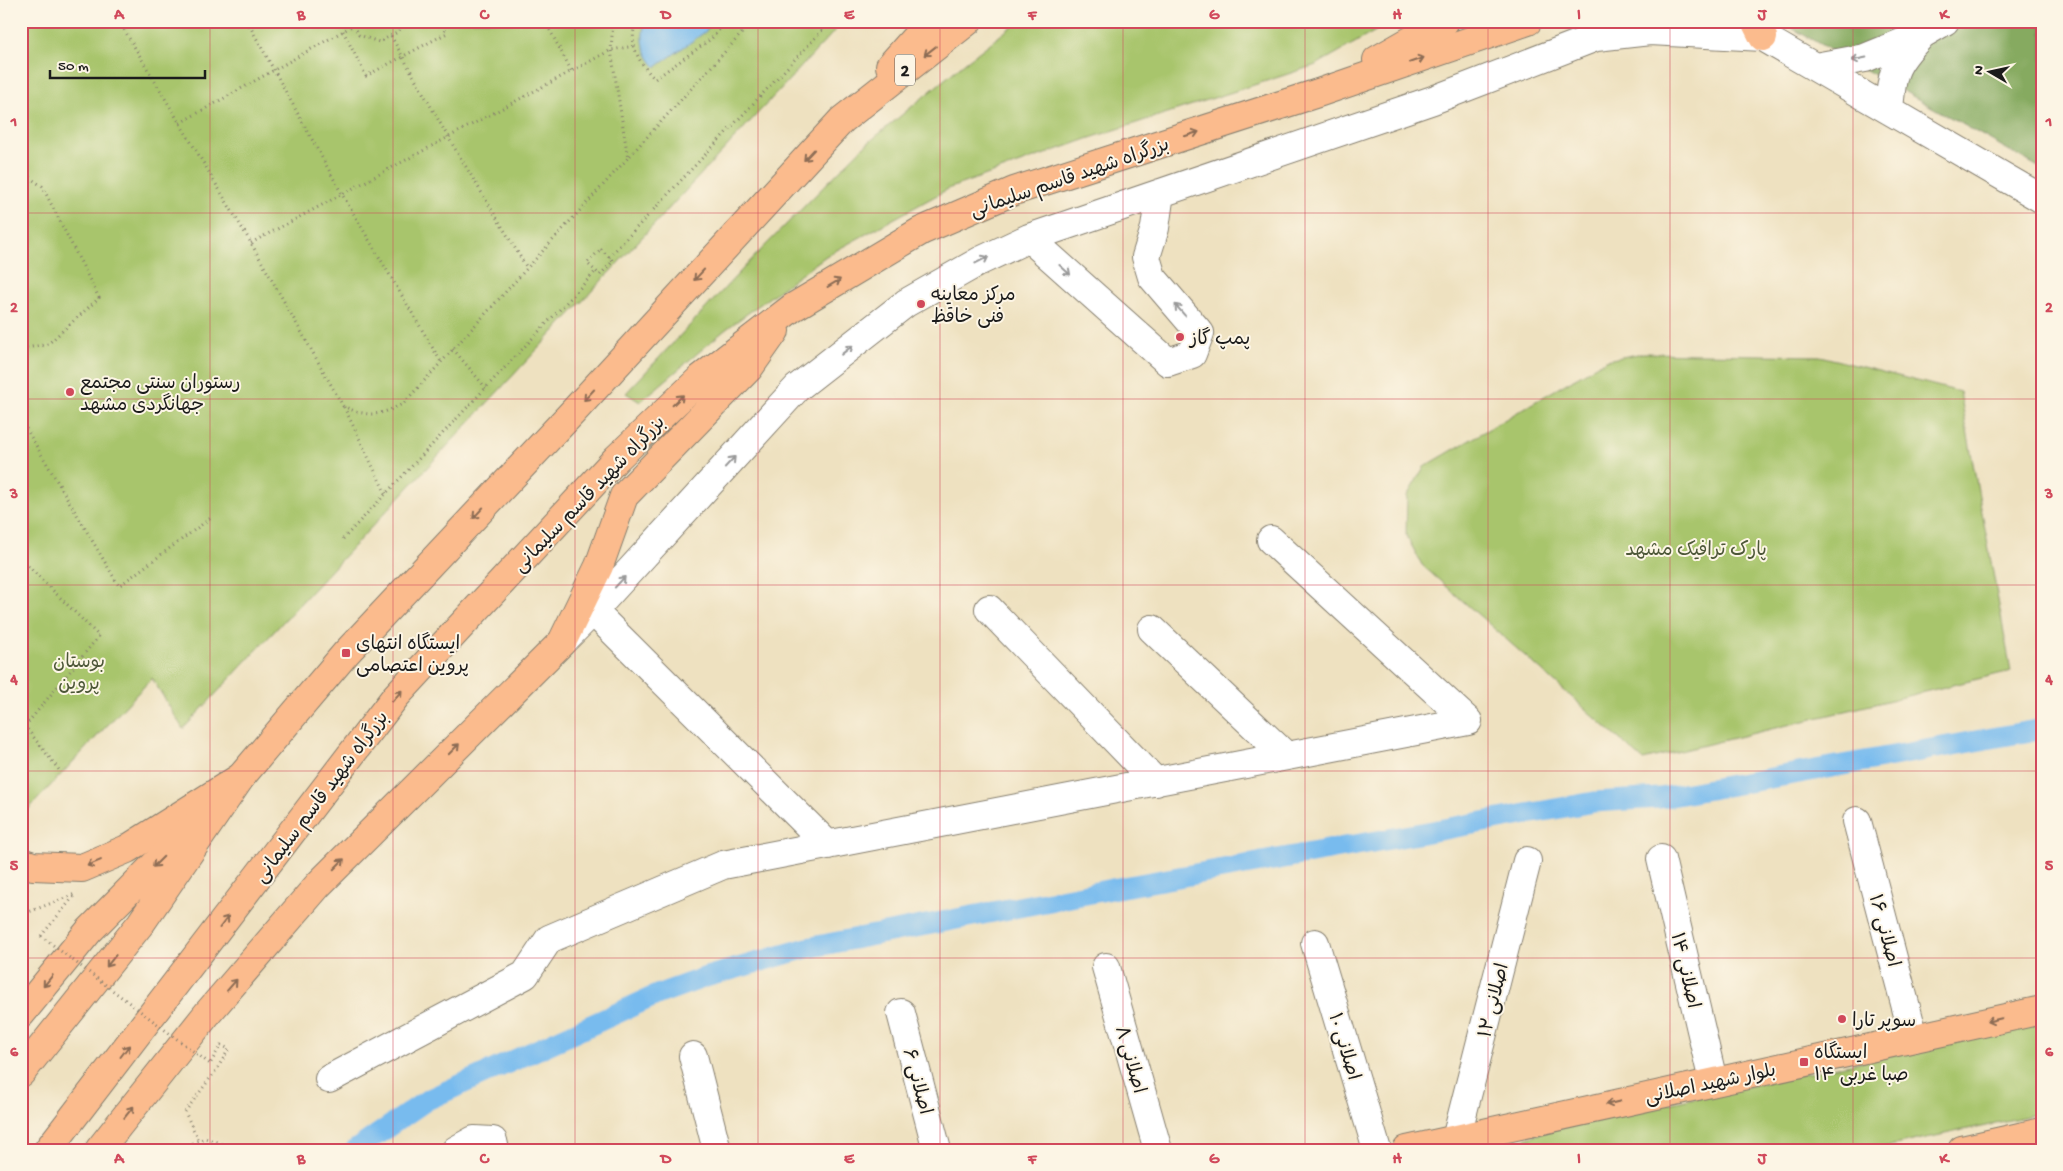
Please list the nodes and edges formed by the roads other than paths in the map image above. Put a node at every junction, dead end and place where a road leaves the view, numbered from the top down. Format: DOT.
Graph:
graph roads {
  1 [pos="930,21"];
  2 [pos="968,21"];
  3 [pos="1445,21"];
  4 [pos="1528,21"];
  5 [pos="1945,21"];
  6 [pos="1759,29"];
  7 [pos="1921,35"];
  8 [pos="1815,67"];
  9 [pos="1321,92"];
  10 [pos="1889,110"];
  11 [pos="842,120"];
  12 [pos="1160,193"];
  13 [pos="2042,199"];
  14 [pos="1029,238"];
  15 [pos="792,308"];
  16 [pos="1271,540"];
  17 [pos="989,610"];
  18 [pos="593,612"];
  19 [pos="1152,628"];
  20 [pos="562,642"];
  21 [pos="1286,756"];
  22 [pos="241,777"];
  23 [pos="1156,782"];
  24 [pos="1858,821"];
  25 [pos="828,845"];
  26 [pos="1660,859"];
  27 [pos="1527,861"];
  28 [pos="21,862"];
  29 [pos="1315,943"];
  30 [pos="1106,968"];
  31 [pos="2042,1010"];
  32 [pos="901,1013"];
  33 [pos="21,1014"];
  34 [pos="1914,1038"];
  35 [pos="694,1056"];
  36 [pos="21,1073"];
  37 [pos="329,1079"];
  38 [pos="1713,1081"];
  39 [pos="2042,1132"];
  40 [pos="1456,1139"];
  41 [pos="494,1145"];
  42 [pos="48,1150"];
  43 [pos="99,1150"];
  44 [pos="456,1150"];
  45 [pos="717,1150"];
  46 [pos="937,1150"];
  47 [pos="1158,1150"];
  48 [pos="1378,1150"];
  49 [pos="1408,1150"];
  50 [pos="1962,1150"];
  1 -- 11 [label="main road"];
  2 -- 11 [label="main road, 2, one-way"];
  3 -- 9 [label="main road"];
  9 -- 4 [label="main road, one-way"];
  5 -- 7 [label="street"];
  6 -- 8 [label="street"];
  6 -- 12 [label="street"];
  7 -- 8 [label="street, one-way"];
  7 -- 10 [label="street"];
  8 -- 10 [label="street"];
  15 -- 9 [label="main road, بزرگراه شهید قاسم سلیمانی, one-way"];
  10 -- 13 [label="street"];
  11 -- 22 [label="main road, one-way"];
  12 -- 14 [label="street"];
  14 -- 12 [label="street, one-way"];
  18 -- 14 [label="street, one-way"];
  15 -- 20 [label="main road"];
  42 -- 15 [label="main road, بزرگراه شهید قاسم سلیمانی, one-way"];
  16 -- 21 [label="street"];
  17 -- 23 [label="street"];
  18 -- 20 [label="street"];
  18 -- 25 [label="street"];
  19 -- 21 [label="street"];
  43 -- 20 [label="main road, one-way"];
  21 -- 23 [label="street"];
  22 -- 28 [label="main road, one-way"];
  22 -- 33 [label="main road, one-way"];
  22 -- 36 [label="main road, one-way"];
  23 -- 25 [label="street"];
  24 -- 34 [label="street, اصلانی ۱۶"];
  25 -- 37 [label="street"];
  26 -- 38 [label="street, اصلانی ۱۴"];
  27 -- 40 [label="street, اصلانی ۱۲"];
  29 -- 48 [label="street, اصلانی ۱۰"];
  30 -- 47 [label="street, اصلانی ۸"];
  31 -- 34 [label="main road, بلوار شهید اصلانی, one-way"];
  32 -- 46 [label="street, اصلانی ۶"];
  34 -- 38 [label="main road, بلوار شهید اصلانی"];
  35 -- 45 [label="street"];
  38 -- 40 [label="main road, بلوار شهید اصلانی, one-way"];
  39 -- 50 [label="main road"];
  40 -- 49 [label="main road, بلوار شهید اصلانی"];
  41 -- 44 [label="street"];
}
